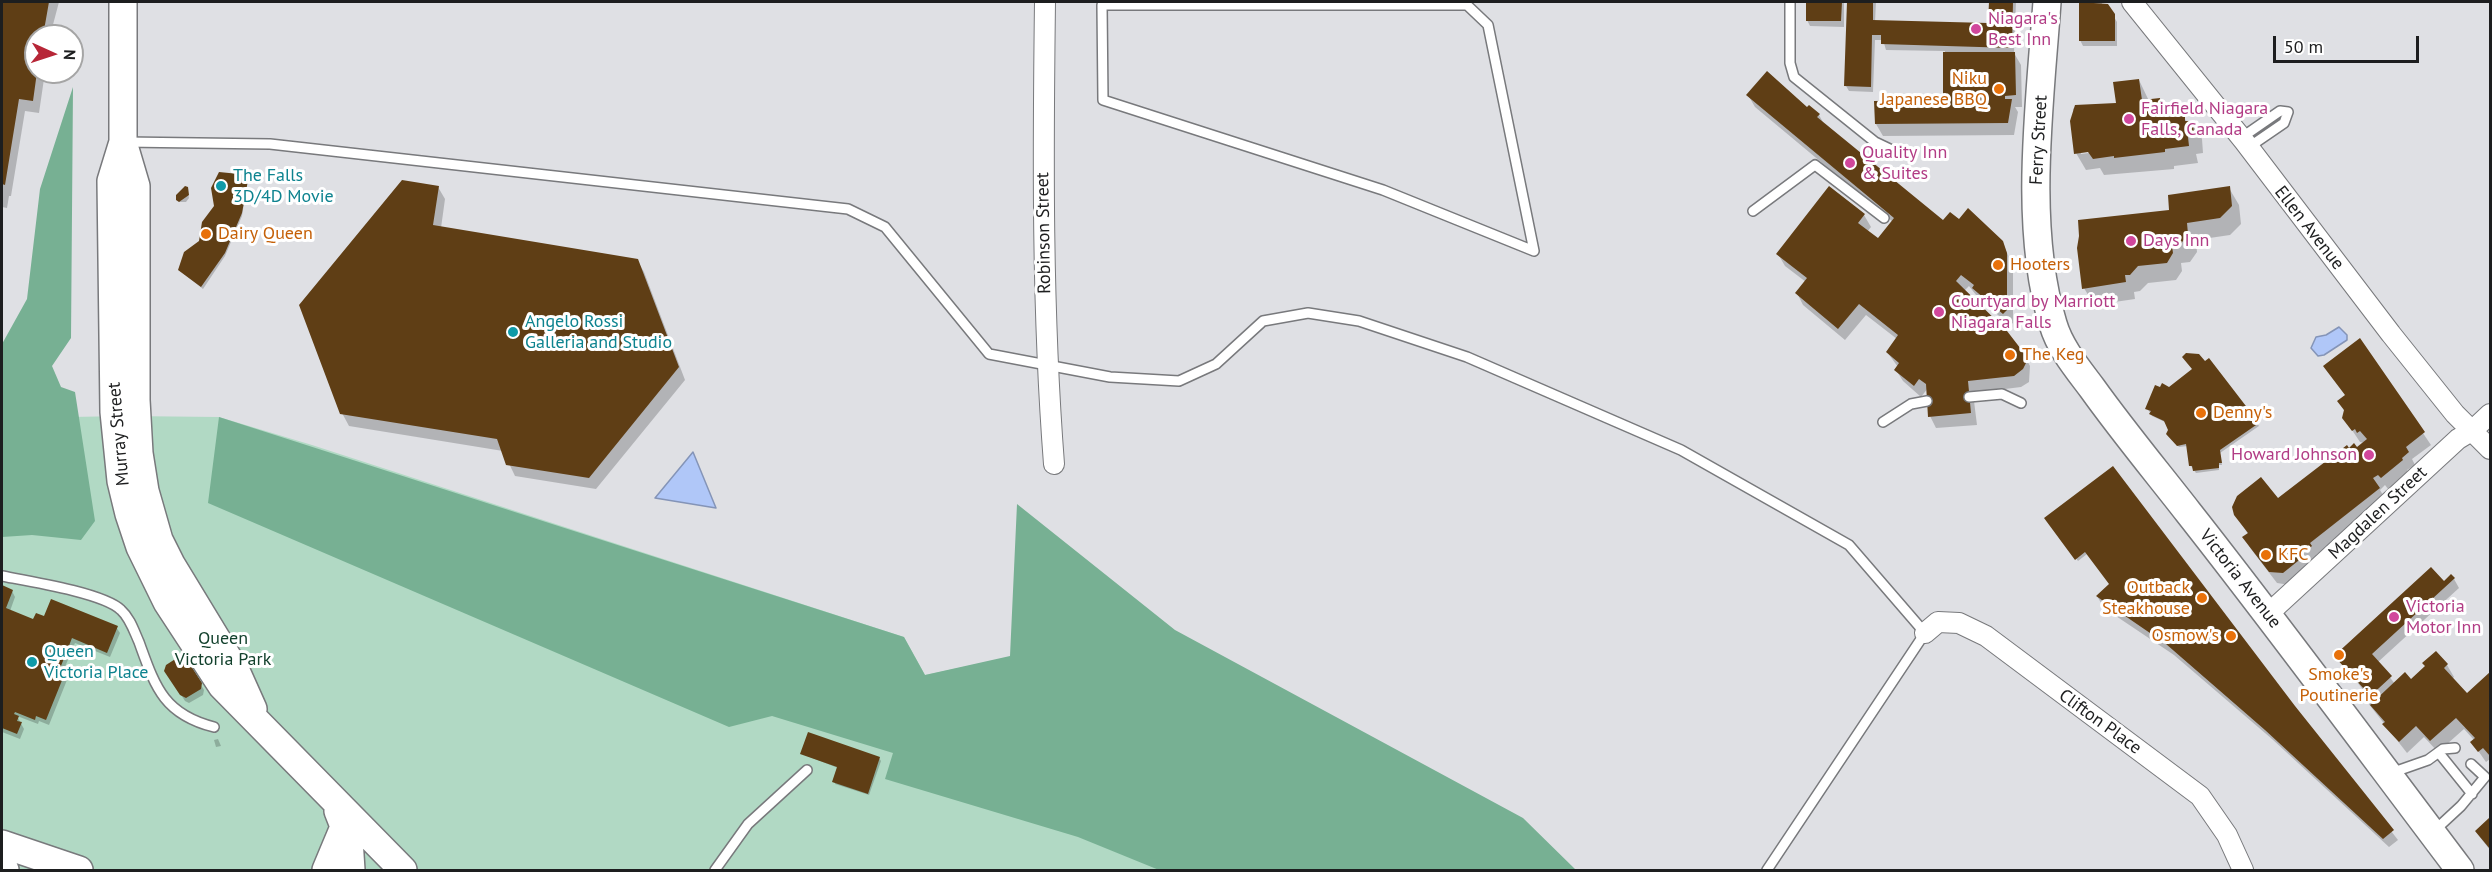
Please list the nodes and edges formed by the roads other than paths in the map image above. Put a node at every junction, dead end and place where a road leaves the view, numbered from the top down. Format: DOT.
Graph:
graph roads {
  1 [pos="123,2"];
  2 [pos="1045,2"];
  3 [pos="1790,2"];
  4 [pos="2047,2"];
  5 [pos="2132,2"];
  6 [pos="1307,3"];
  7 [pos="1324,3"];
  8 [pos="123,142"];
  9 [pos="1896,152"];
  10 [pos="1754,210"];
  11 [pos="1884,218"];
  12 [pos="2043,277"];
  13 [pos="1046,366"];
  14 [pos="1969,397"];
  15 [pos="1927,401"];
  16 [pos="2021,403"];
  17 [pos="2490,414"];
  18 [pos="1882,422"];
  19 [pos="2473,430"];
  20 [pos="2490,449"];
  21 [pos="1054,464"];
  22 [pos="2,576"];
  23 [pos="2268,614"];
  24 [pos="1925,633"];
  25 [pos="214,727"];
  26 [pos="2455,748"];
  27 [pos="2439,753"];
  28 [pos="2471,764"];
  29 [pos="807,770"];
  30 [pos="2388,775"];
  31 [pos="2472,794"];
  32 [pos="331,798"];
  33 [pos="344,827"];
  34 [pos="2432,833"];
  35 [pos="2,844"];
  36 [pos="79,870"];
  37 [pos="326,870"];
  38 [pos="351,870"];
  39 [pos="403,870"];
  40 [pos="715,870"];
  41 [pos="1767,870"];
  42 [pos="2243,870"];
  43 [pos="2460,870"];
  1 -- 8 [label="main road, Murray Street"];
  2 -- 13 [label="street, Robinson Street"];
  3 -- 9 [label="lane"];
  4 -- 12 [label="main road, Ferry Street"];
  5 -- 19 [label="street, Ellen Avenue"];
  6 -- 7 [label="lane"];
  6 -- 7 [label="lane"];
  8 -- 13 [label="lane"];
  8 -- 32 [label="main road, Murray Street"];
  10 -- 11 [label="lane"];
  12 -- 23 [label="main road, Victoria Avenue"];
  13 -- 21 [label="street, Robinson Street"];
  13 -- 24 [label="lane"];
  14 -- 16 [label="lane"];
  15 -- 18 [label="lane"];
  17 -- 19 [label="street, Magdalen Street"];
  19 -- 20 [label="street, Ellen Avenue"];
  19 -- 23 [label="street, Magdalen Street"];
  22 -- 25 [label="lane"];
  23 -- 30 [label="main road, Victoria Avenue"];
  24 -- 41 [label="lane"];
  24 -- 42 [label="street, Clifton Place"];
  26 -- 27 [label="lane"];
  27 -- 30 [label="lane"];
  27 -- 31 [label="lane"];
  28 -- 31 [label="lane"];
  29 -- 40 [label="lane"];
  30 -- 34 [label="main road, Victoria Avenue"];
  31 -- 34 [label="lane"];
  32 -- 33 [label="main road"];
  32 -- 39 [label="main road, Murray Street"];
  33 -- 37 [label="main road"];
  33 -- 38 [label="main road"];
  34 -- 43 [label="main road, Victoria Avenue"];
  35 -- 36 [label="main road"];
}
